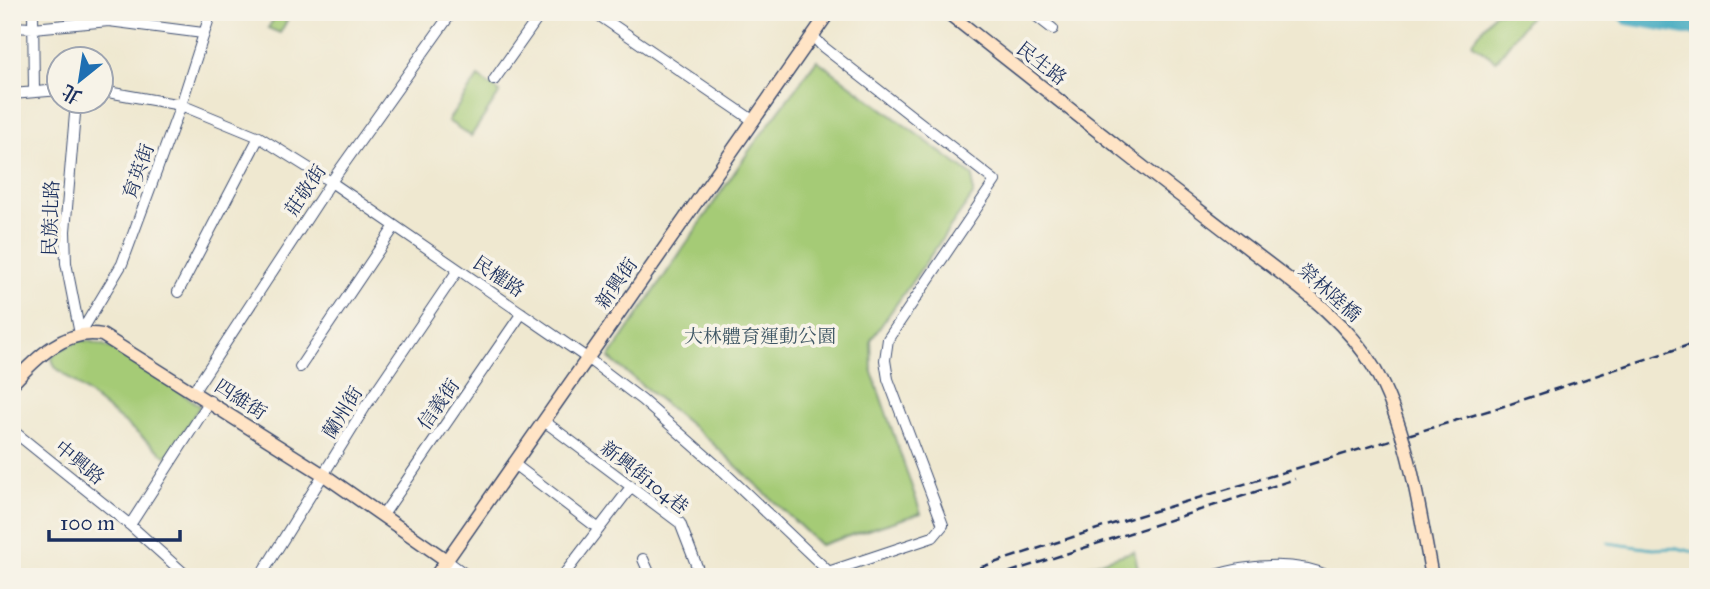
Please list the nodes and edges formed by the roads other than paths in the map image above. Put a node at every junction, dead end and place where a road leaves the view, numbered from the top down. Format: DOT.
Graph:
graph roads {
  1 [pos="33,12"];
  2 [pos="211,12"];
  3 [pos="452,12"];
  4 [pos="542,12"];
  5 [pos="594,12"];
  6 [pos="829,12"];
  7 [pos="947,12"];
  8 [pos="1031,12"];
  9 [pos="12,27"];
  10 [pos="33,28"];
  11 [pos="1053,29"];
  12 [pos="203,33"];
  13 [pos="813,36"];
  14 [pos="494,80"];
  15 [pos="34,91"];
  16 [pos="46,91"];
  17 [pos="12,94"];
  18 [pos="116,94"];
  19 [pos="180,105"];
  20 [pos="75,116"];
  21 [pos="754,121"];
  22 [pos="260,137"];
  23 [pos="1114,144"];
  24 [pos="331,182"];
  25 [pos="395,226"];
  26 [pos="458,270"];
  27 [pos="178,292"];
  28 [pos="522,313"];
  29 [pos="80,334"];
  30 [pos="587,358"];
  31 [pos="300,367"];
  32 [pos="12,384"];
  33 [pos="194,391"];
  34 [pos="209,401"];
  35 [pos="544,421"];
  36 [pos="12,430"];
  37 [pos="514,464"];
  38 [pos="324,475"];
  39 [pos="631,487"];
  40 [pos="383,515"];
  41 [pos="130,526"];
  42 [pos="599,528"];
  43 [pos="643,558"];
  44 [pos="446,560"];
  45 [pos="828,571"];
  46 [pos="568,575"];
  47 [pos="188,577"];
  48 [pos="260,577"];
  49 [pos="435,577"];
  50 [pos="469,577"];
  51 [pos="651,577"];
  52 [pos="701,577"];
  53 [pos="813,577"];
  54 [pos="1208,577"];
  55 [pos="1332,577"];
  56 [pos="1432,577"];
  1 -- 10 [label="street"];
  2 -- 12 [label="street, 育英街"];
  3 -- 24 [label="street, 莊敬街"];
  4 -- 14 [label="street"];
  5 -- 21 [label="street"];
  6 -- 13 [label="main road, 新興街"];
  7 -- 23 [label="main road, 民生路"];
  8 -- 11 [label="street"];
  9 -- 10 [label="street"];
  10 -- 12 [label="street"];
  10 -- 15 [label="street"];
  12 -- 19 [label="street, 育英街"];
  13 -- 21 [label="main road, 新興街"];
  13 -- 45 [label="street"];
  15 -- 16 [label="street"];
  15 -- 17 [label="street"];
  18 -- 19 [label="street, 民權路"];
  19 -- 22 [label="street, 民權路"];
  19 -- 29 [label="street, 育英街"];
  20 -- 29 [label="street, 民族北路"];
  21 -- 30 [label="main road, 新興街"];
  22 -- 24 [label="street, 民權路"];
  22 -- 27 [label="street"];
  23 -- 56 [label="main road, 榮林陸橋, bridge"];
  24 -- 25 [label="street, 民權路"];
  24 -- 33 [label="street, 莊敬街"];
  25 -- 26 [label="street, 民權路"];
  25 -- 31 [label="street"];
  26 -- 28 [label="street, 民權路"];
  26 -- 38 [label="street, 蘭州街"];
  28 -- 30 [label="street, 民權路"];
  28 -- 40 [label="street, 信義街"];
  29 -- 32 [label="main road"];
  29 -- 33 [label="main road, 四維街"];
  30 -- 35 [label="main road, 新興街"];
  30 -- 45 [label="street, 民權路"];
  33 -- 34 [label="main road, 四維街"];
  34 -- 38 [label="main road, 四維街"];
  34 -- 41 [label="street"];
  35 -- 37 [label="main road, 新興街"];
  35 -- 39 [label="street, 新興街104巷"];
  36 -- 41 [label="street, 中興路"];
  37 -- 42 [label="street"];
  37 -- 44 [label="main road, 新興街"];
  38 -- 40 [label="main road, 四維街"];
  38 -- 48 [label="street, 蘭州街"];
  39 -- 42 [label="street"];
  39 -- 52 [label="street, 新興街104巷"];
  40 -- 44 [label="main road, 四維街"];
  41 -- 47 [label="street, 中興路"];
  42 -- 46 [label="street"];
  43 -- 51 [label="street"];
  44 -- 49 [label="main road, 新興街"];
  44 -- 50 [label="street"];
  45 -- 53 [label="street"];
  54 -- 55 [label="street"];
}
